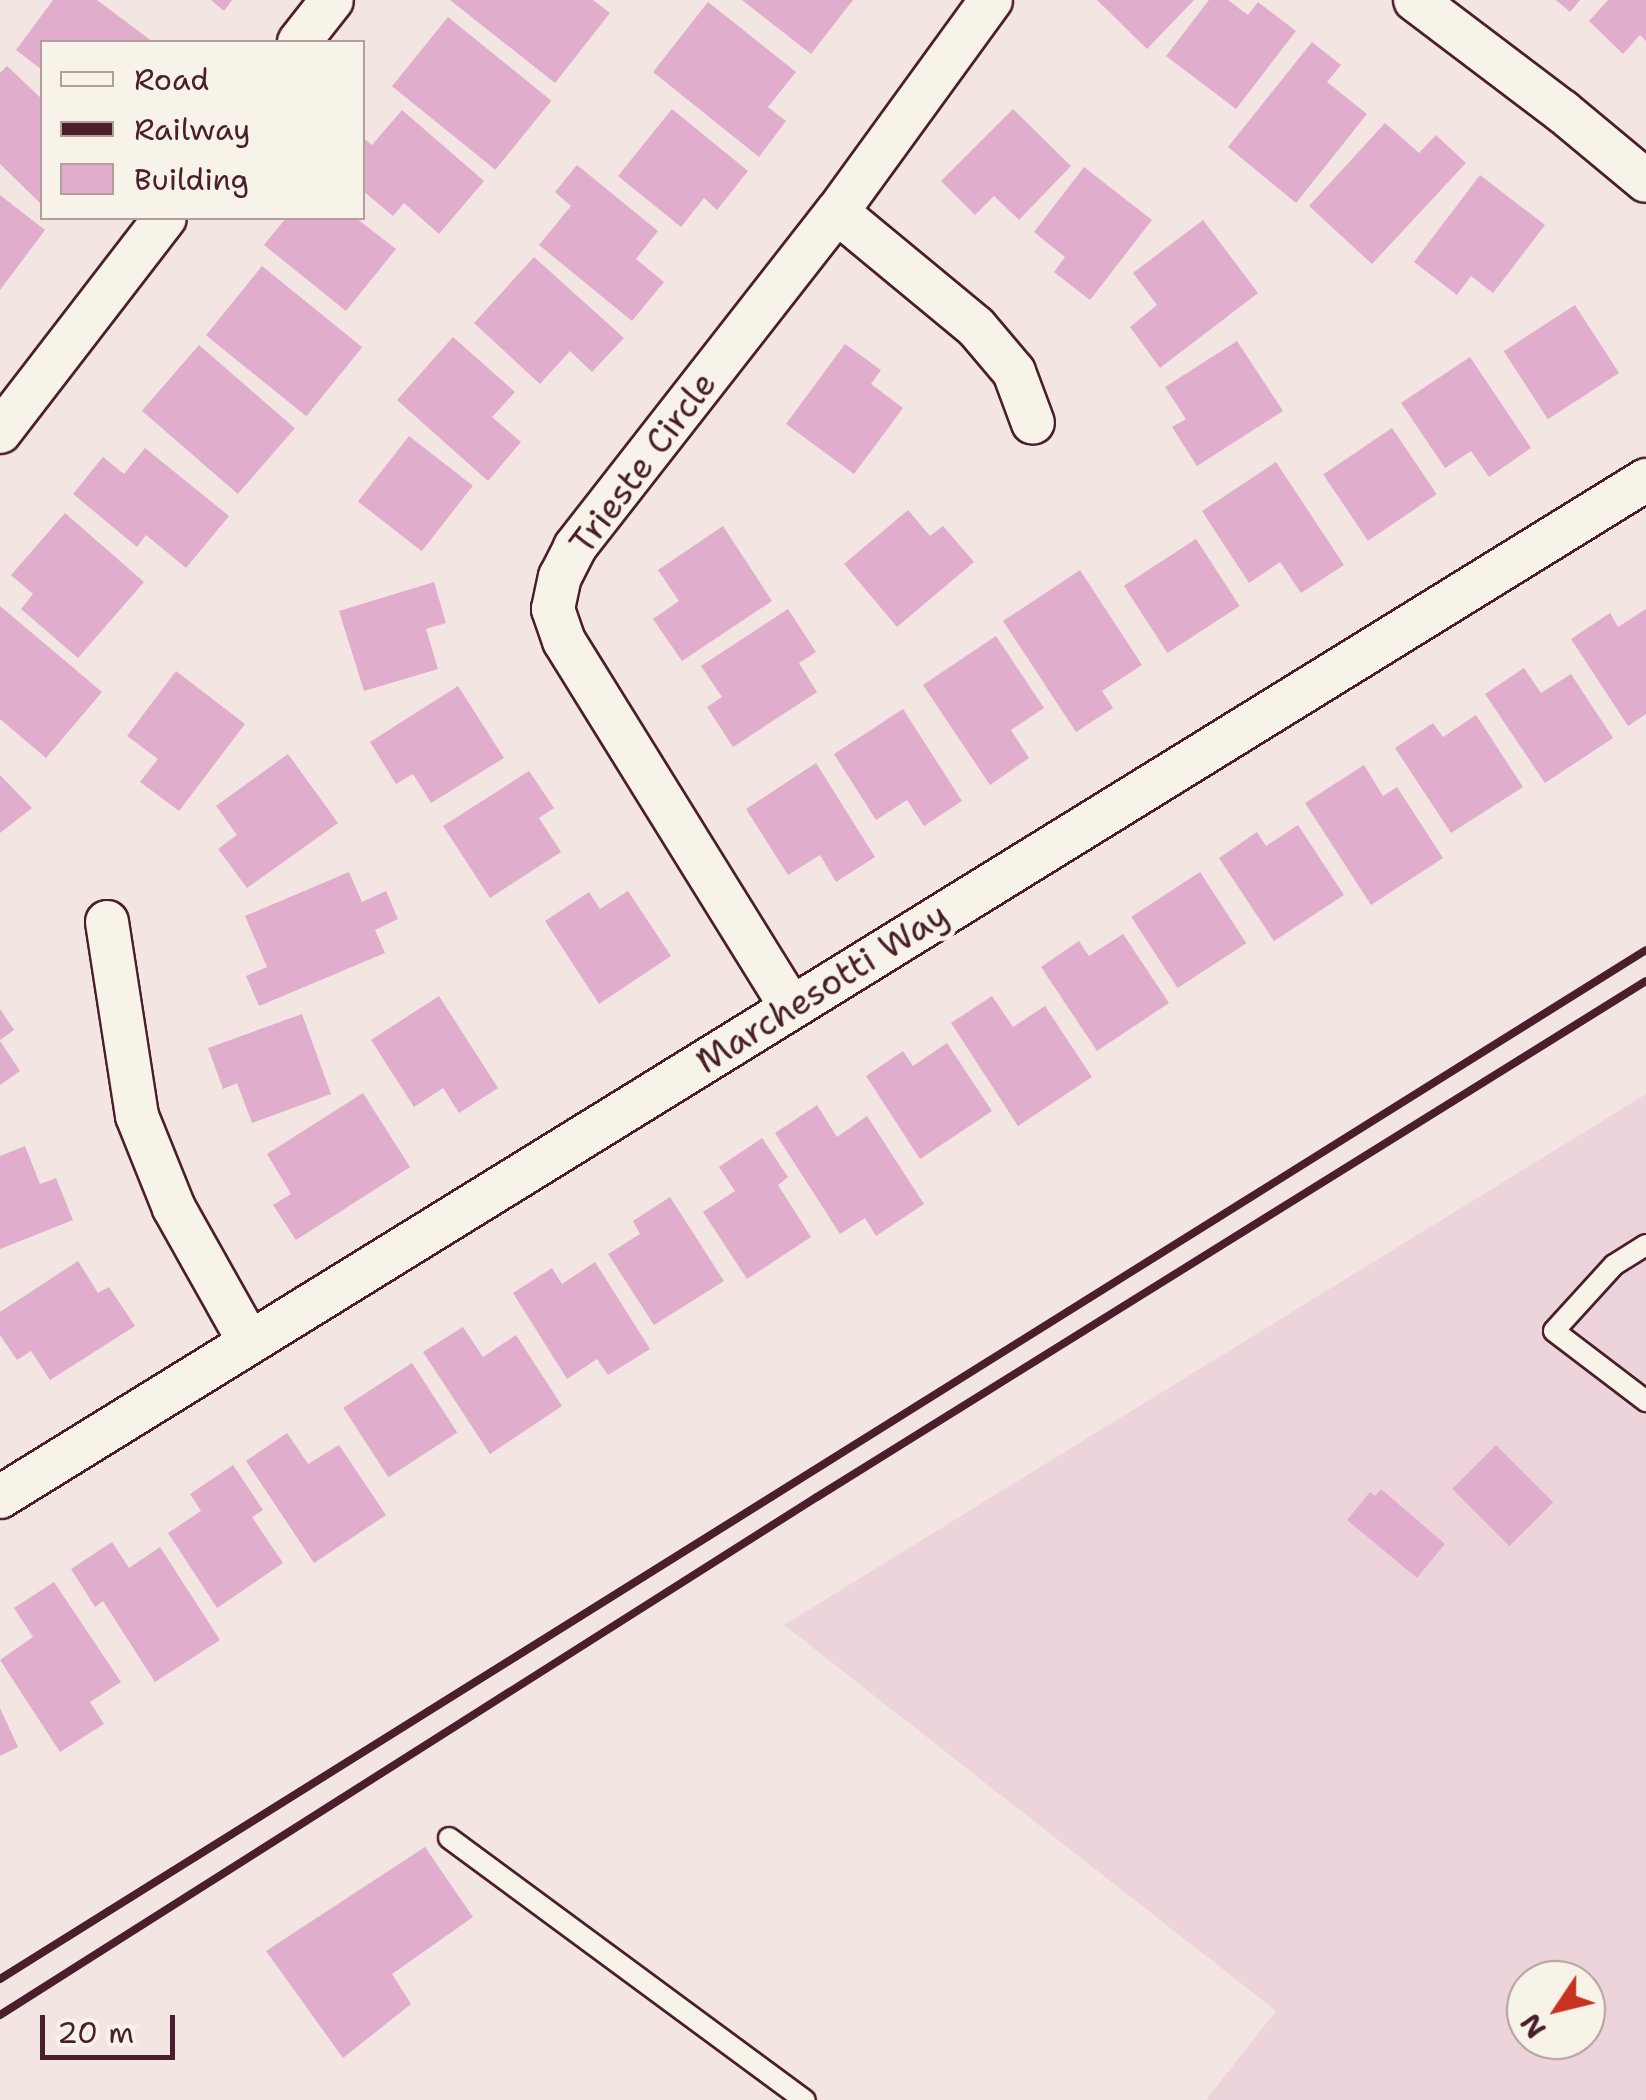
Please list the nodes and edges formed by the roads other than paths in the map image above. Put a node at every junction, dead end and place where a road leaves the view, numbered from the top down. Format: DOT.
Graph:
graph roads {
  1 [pos="332,0"];
  2 [pos="991,0"];
  3 [pos="1415,0"];
  4 [pos="302,40"];
  5 [pos="1646,181"];
  6 [pos="837,212"];
  7 [pos="163,220"];
  8 [pos="1033,424"];
  9 [pos="0,432"];
  10 [pos="1646,480"];
  11 [pos="107,922"];
  12 [pos="791,1007"];
  13 [pos="1646,1245"];
  14 [pos="248,1340"];
  15 [pos="1646,1402"];
  16 [pos="0,1498"];
  17 [pos="449,1838"];
  18 [pos="805,2100"];
  1 -- 4 [label="street"];
  2 -- 6 [label="street, Trieste Circle"];
  3 -- 5 [label="street"];
  6 -- 8 [label="street"];
  6 -- 12 [label="street, Trieste Circle"];
  7 -- 9 [label="street"];
  10 -- 12 [label="street, Marchesotti Way"];
  11 -- 14 [label="street"];
  12 -- 14 [label="street, Marchesotti Way"];
  13 -- 15 [label="lane"];
  14 -- 16 [label="street, Marchesotti Way"];
  17 -- 18 [label="lane"];
}
